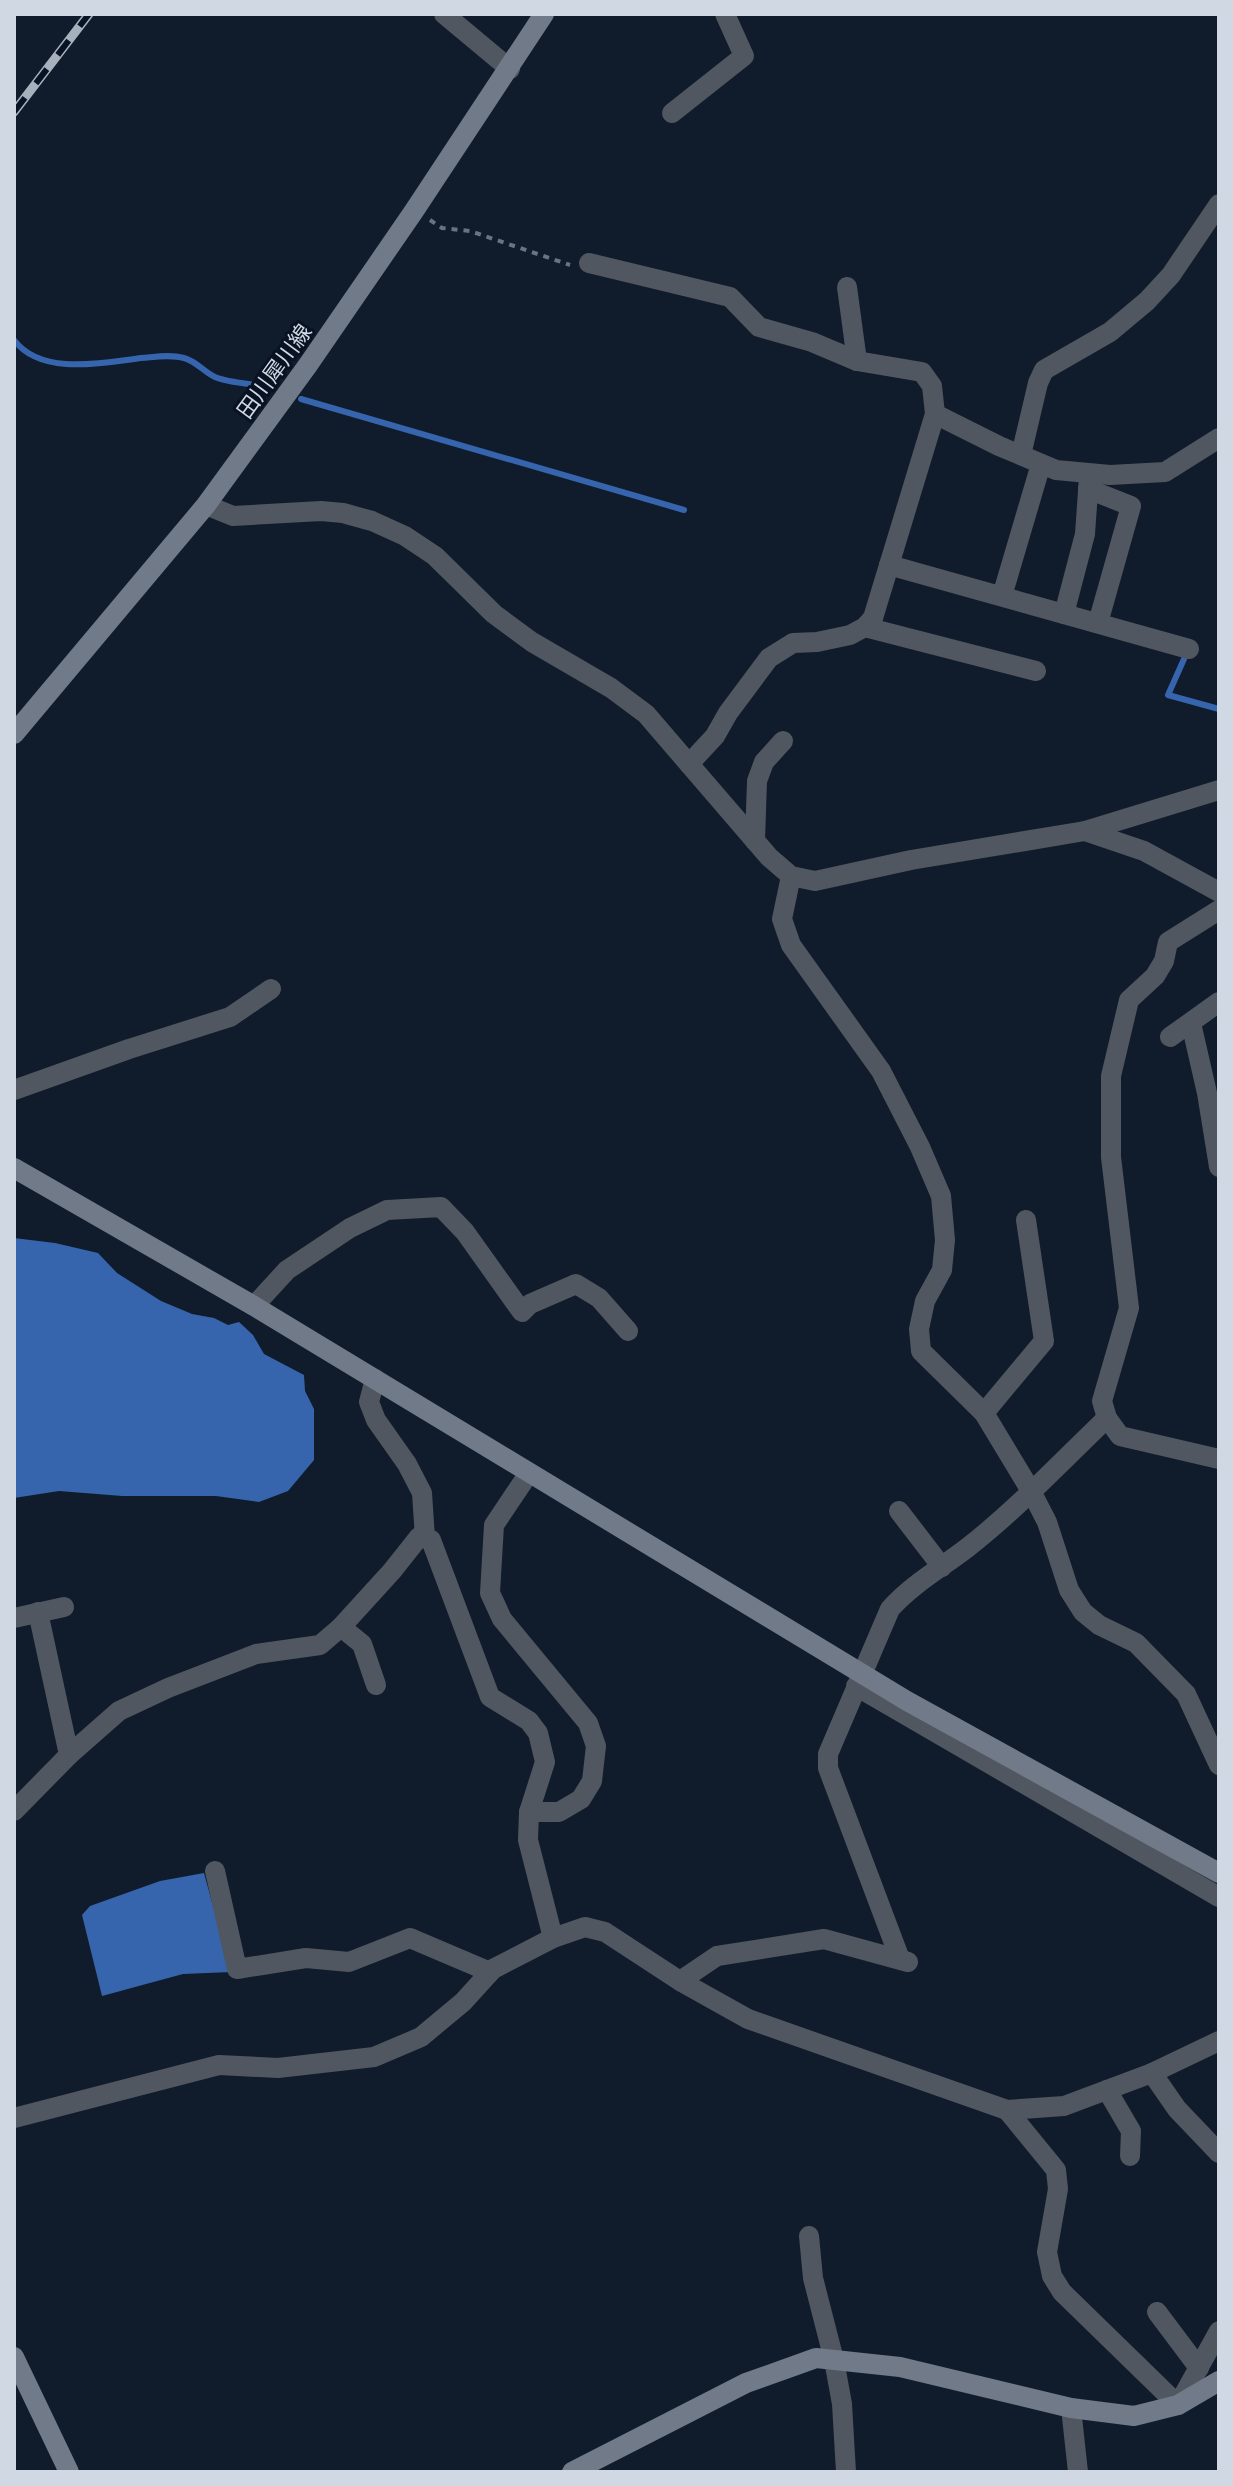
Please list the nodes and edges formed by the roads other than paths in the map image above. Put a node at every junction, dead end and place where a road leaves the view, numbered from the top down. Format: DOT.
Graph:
graph roads {
  1 [pos="444,14"];
  2 [pos="544,14"];
  3 [pos="725,14"];
  4 [pos="510,69"];
  5 [pos="672,113"];
  6 [pos="1219,204"];
  7 [pos="589,263"];
  8 [pos="847,287"];
  9 [pos="857,361"];
  10 [pos="935,414"];
  11 [pos="1219,438"];
  12 [pos="1021,455"];
  13 [pos="1041,464"];
  14 [pos="1089,481"];
  15 [pos="206,505"];
  16 [pos="889,565"];
  17 [pos="1002,596"];
  18 [pos="1064,614"];
  19 [pos="1098,623"];
  20 [pos="865,627"];
  21 [pos="1189,649"];
  22 [pos="1036,671"];
  23 [pos="14,734"];
  24 [pos="783,741"];
  25 [pos="689,764"];
  26 [pos="1219,790"];
  27 [pos="1085,831"];
  28 [pos="755,841"];
  29 [pos="791,876"];
  30 [pos="1219,892"];
  31 [pos="1219,910"];
  32 [pos="271,989"];
  33 [pos="1219,1002"];
  34 [pos="1191,1023"];
  35 [pos="1170,1037"];
  36 [pos="14,1090"];
  37 [pos="1219,1167"];
  38 [pos="14,1168"];
  39 [pos="1026,1220"];
  40 [pos="254,1306"];
  41 [pos="628,1331"];
  42 [pos="375,1379"];
  43 [pos="984,1413"];
  44 [pos="1107,1418"];
  45 [pos="1219,1459"];
  46 [pos="529,1473"];
  47 [pos="1031,1491"];
  48 [pos="899,1511"];
  49 [pos="425,1538"];
  50 [pos="942,1567"];
  51 [pos="64,1607"];
  52 [pos="38,1612"];
  53 [pos="14,1618"];
  54 [pos="341,1627"];
  55 [pos="859,1680"];
  56 [pos="376,1685"];
  57 [pos="69,1755"];
  58 [pos="1219,1765"];
  59 [pos="14,1811"];
  60 [pos="529,1812"];
  61 [pos="215,1871"];
  62 [pos="1219,1873"];
  63 [pos="1219,1897"];
  64 [pos="553,1938"];
  65 [pos="490,1972"];
  66 [pos="680,1981"];
  67 [pos="1219,2041"];
  68 [pos="1152,2073"];
  69 [pos="1107,2090"];
  70 [pos="1007,2110"];
  71 [pos="14,2118"];
  72 [pos="1219,2153"];
  73 [pos="1130,2156"];
  74 [pos="809,2236"];
  75 [pos="1157,2312"];
  76 [pos="1219,2331"];
  77 [pos="14,2357"];
  78 [pos="834,2360"];
  79 [pos="1199,2368"];
  80 [pos="1219,2381"];
  81 [pos="1178,2405"];
  82 [pos="1071,2408"];
  83 [pos="69,2472"];
  84 [pos="572,2472"];
  85 [pos="846,2472"];
  86 [pos="1078,2472"];
  1 -- 4 [label="street"];
  2 -- 4 [label="street, 田川犀川線"];
  3 -- 5 [label="street"];
  4 -- 15 [label="street, 田川犀川線"];
  6 -- 12 [label="street"];
  7 -- 9 [label="street"];
  8 -- 9 [label="street"];
  9 -- 10 [label="street"];
  10 -- 12 [label="street"];
  10 -- 16 [label="street"];
  11 -- 14 [label="street"];
  12 -- 13 [label="street"];
  13 -- 14 [label="street"];
  13 -- 17 [label="street"];
  14 -- 18 [label="street"];
  14 -- 19 [label="street"];
  15 -- 23 [label="street, 田川犀川線"];
  15 -- 25 [label="street"];
  16 -- 17 [label="street"];
  16 -- 20 [label="street"];
  17 -- 18 [label="street"];
  18 -- 19 [label="street"];
  19 -- 21 [label="street"];
  20 -- 22 [label="street"];
  20 -- 25 [label="street"];
  24 -- 28 [label="street"];
  25 -- 28 [label="street"];
  26 -- 27 [label="street"];
  27 -- 29 [label="street"];
  27 -- 30 [label="street"];
  28 -- 29 [label="street"];
  29 -- 43 [label="street"];
  31 -- 44 [label="street"];
  32 -- 36 [label="street"];
  33 -- 34 [label="street"];
  34 -- 35 [label="street"];
  34 -- 37 [label="street"];
  38 -- 40 [label="street"];
  39 -- 43 [label="street"];
  40 -- 41 [label="street"];
  40 -- 42 [label="street"];
  42 -- 46 [label="street"];
  42 -- 49 [label="street"];
  43 -- 47 [label="street"];
  44 -- 45 [label="street"];
  44 -- 47 [label="street"];
  46 -- 55 [label="street"];
  46 -- 60 [label="street"];
  47 -- 50 [label="street"];
  47 -- 58 [label="street"];
  48 -- 50 [label="street"];
  49 -- 54 [label="street"];
  49 -- 60 [label="street"];
  50 -- 55 [label="street"];
  51 -- 52 [label="street"];
  52 -- 53 [label="street"];
  52 -- 57 [label="street"];
  54 -- 56 [label="street"];
  54 -- 57 [label="street"];
  55 -- 62 [label="street"];
  55 -- 63 [label="street"];
  55 -- 66 [label="street"];
  57 -- 59 [label="street"];
  60 -- 64 [label="street"];
  61 -- 65 [label="street"];
  64 -- 65 [label="street"];
  64 -- 66 [label="street"];
  65 -- 71 [label="street"];
  66 -- 70 [label="street"];
  67 -- 68 [label="street"];
  68 -- 69 [label="street"];
  68 -- 72 [label="street"];
  69 -- 70 [label="street"];
  69 -- 73 [label="street"];
  70 -- 81 [label="street"];
  74 -- 78 [label="street"];
  75 -- 79 [label="street"];
  76 -- 79 [label="street"];
  77 -- 83 [label="street"];
  78 -- 82 [label="street"];
  78 -- 84 [label="street"];
  78 -- 85 [label="street"];
  79 -- 81 [label="street"];
  80 -- 81 [label="street"];
  81 -- 82 [label="street"];
  82 -- 86 [label="street"];
}
